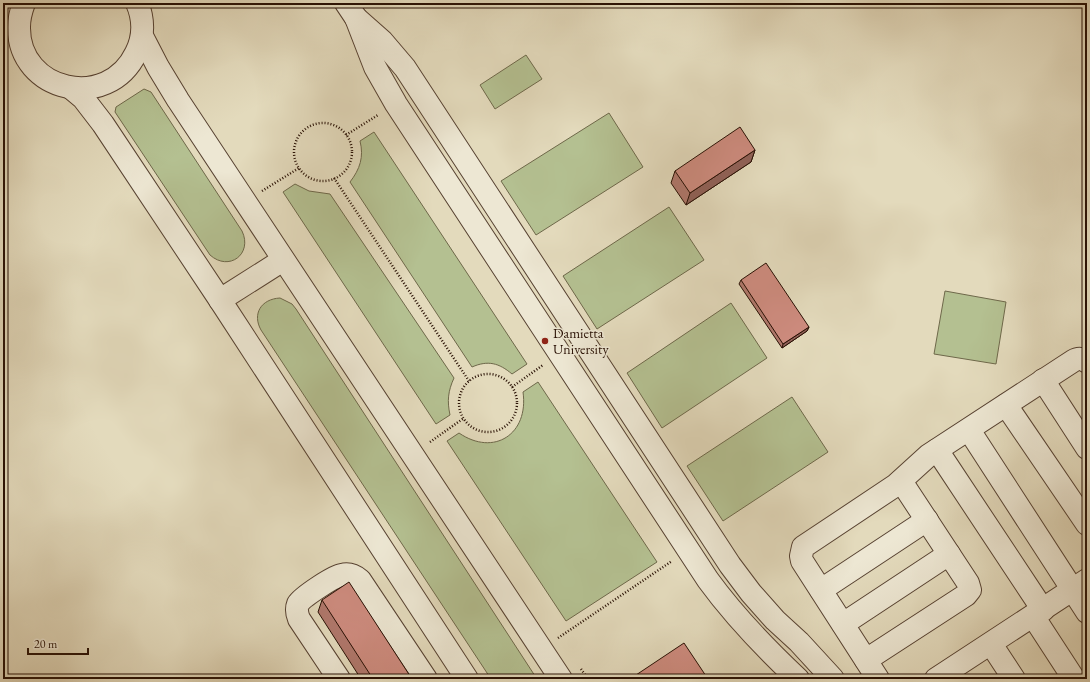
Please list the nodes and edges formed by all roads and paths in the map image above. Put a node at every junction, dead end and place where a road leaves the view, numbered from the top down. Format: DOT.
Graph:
graph roads {
  1 [pos="24,3"];
  2 [pos="137,3"];
  3 [pos="351,10"];
  4 [pos="142,36"];
  5 [pos="70,88"];
  6 [pos="396,104"];
  7 [pos="346,135"];
  8 [pos="299,168"];
  9 [pos="334,178"];
  10 [pos="245,202"];
  11 [pos="283,260"];
  12 [pos="220,300"];
  13 [pos="560,353"];
  14 [pos="1087,362"];
  15 [pos="1043,380"];
  16 [pos="469,381"];
  17 [pos="512,387"];
  18 [pos="1006,405"];
  19 [pos="464,418"];
  20 [pos="969,430"];
  21 [pos="1087,448"];
  22 [pos="937,450"];
  23 [pos="412,455"];
  24 [pos="901,481"];
  25 [pos="927,520"];
  26 [pos="1087,524"];
  27 [pos="689,550"];
  28 [pos="949,554"];
  29 [pos="1080,585"];
  30 [pos="821,590"];
  31 [pos="1087,612"];
  32 [pos="1038,613"];
  33 [pos="843,624"];
  34 [pos="990,644"];
  35 [pos="541,649"];
  36 [pos="866,660"];
  37 [pos="944,677"];
  38 [pos="339,679"];
  39 [pos="426,679"];
  40 [pos="467,679"];
  41 [pos="561,679"];
  42 [pos="798,679"];
  43 [pos="833,679"];
  44 [pos="878,679"];
  45 [pos="1014,679"];
  46 [pos="1074,679"];
  1 -- 5 [label="lane"];
  2 -- 4 [label="lane"];
  3 -- 6 [label="lane"];
  3 -- 43 [label="lane"];
  4 -- 5 [label="lane"];
  4 -- 10 [label="lane"];
  5 -- 12 [label="lane"];
  6 -- 7 [label="path"];
  6 -- 13 [label="lane"];
  7 -- 8 [label="path"];
  7 -- 9 [label="path"];
  8 -- 9 [label="path"];
  8 -- 10 [label="path"];
  9 -- 16 [label="path"];
  10 -- 11 [label="lane"];
  11 -- 12 [label="lane"];
  11 -- 23 [label="lane"];
  12 -- 40 [label="lane"];
  13 -- 17 [label="path"];
  13 -- 27 [label="lane"];
  14 -- 15 [label="lane"];
  15 -- 18 [label="lane"];
  15 -- 21 [label="lane"];
  16 -- 17 [label="path"];
  16 -- 19 [label="path"];
  17 -- 19 [label="path"];
  18 -- 20 [label="lane"];
  18 -- 26 [label="lane"];
  19 -- 23 [label="path"];
  20 -- 22 [label="lane"];
  20 -- 29 [label="lane"];
  22 -- 24 [label="lane"];
  22 -- 32 [label="lane"];
  23 -- 35 [label="lane"];
  24 -- 25 [label="lane"];
  24 -- 30 [label="lane"];
  25 -- 28 [label="lane"];
  25 -- 30 [label="lane"];
  27 -- 35 [label="path"];
  27 -- 42 [label="lane"];
  28 -- 33 [label="lane"];
  28 -- 36 [label="lane"];
  29 -- 31 [label="lane"];
  29 -- 32 [label="lane"];
  30 -- 33 [label="lane"];
  32 -- 34 [label="lane"];
  32 -- 46 [label="lane"];
  33 -- 36 [label="lane"];
  34 -- 37 [label="lane"];
  34 -- 45 [label="lane"];
  35 -- 41 [label="lane"];
  36 -- 44 [label="lane"];
  38 -- 39 [label="lane"];
}
